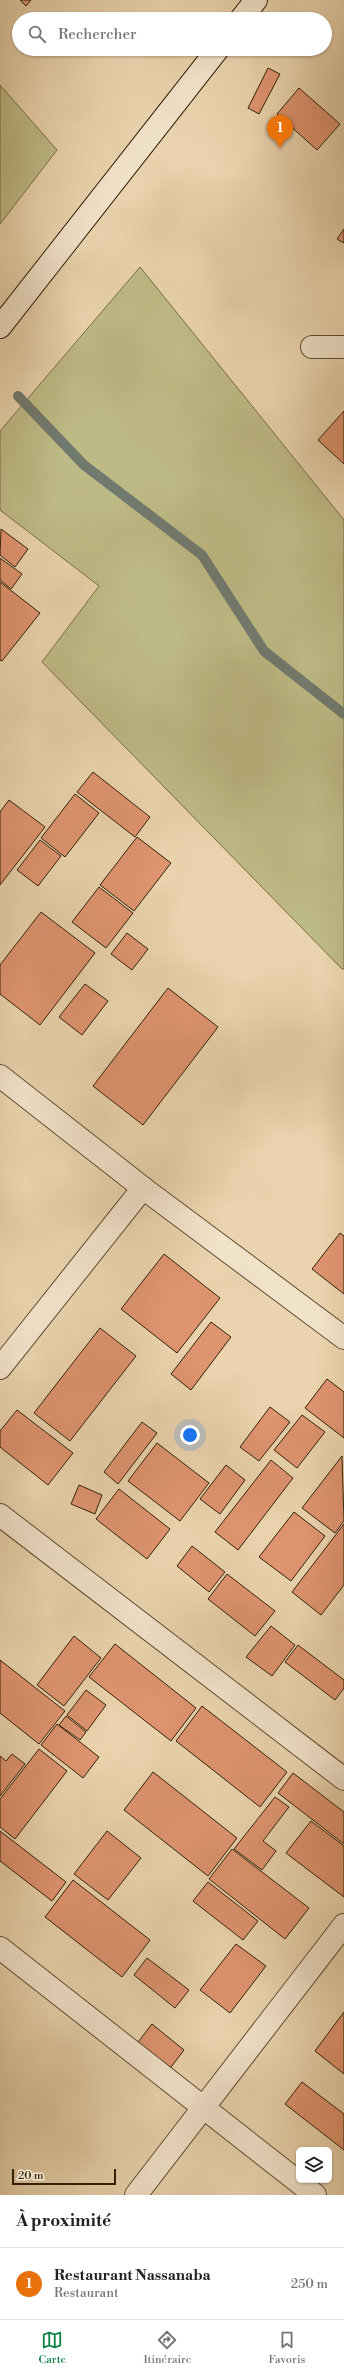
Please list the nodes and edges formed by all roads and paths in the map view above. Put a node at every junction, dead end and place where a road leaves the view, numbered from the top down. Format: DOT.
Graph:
graph roads {
  1 [pos="256,0"];
  2 [pos="247,12"];
  3 [pos="213,56"];
  4 [pos="0,328"];
  5 [pos="312,347"];
  6 [pos="344,347"];
  7 [pos="0,1076"];
  8 [pos="143,1188"];
  9 [pos="344,1338"];
  10 [pos="0,1368"];
  11 [pos="0,1515"];
  12 [pos="344,1779"];
  13 [pos="344,1925"];
  14 [pos="0,1948"];
  15 [pos="204,2109"];
  16 [pos="136,2195"];
  17 [pos="315,2195"];
  1 -- 2 [label="street"];
  3 -- 4 [label="street"];
  5 -- 6 [label="street"];
  7 -- 8 [label="street"];
  8 -- 9 [label="street"];
  8 -- 10 [label="street"];
  11 -- 12 [label="street"];
  13 -- 15 [label="street"];
  14 -- 15 [label="street"];
  15 -- 16 [label="street"];
  15 -- 17 [label="street"];
}
